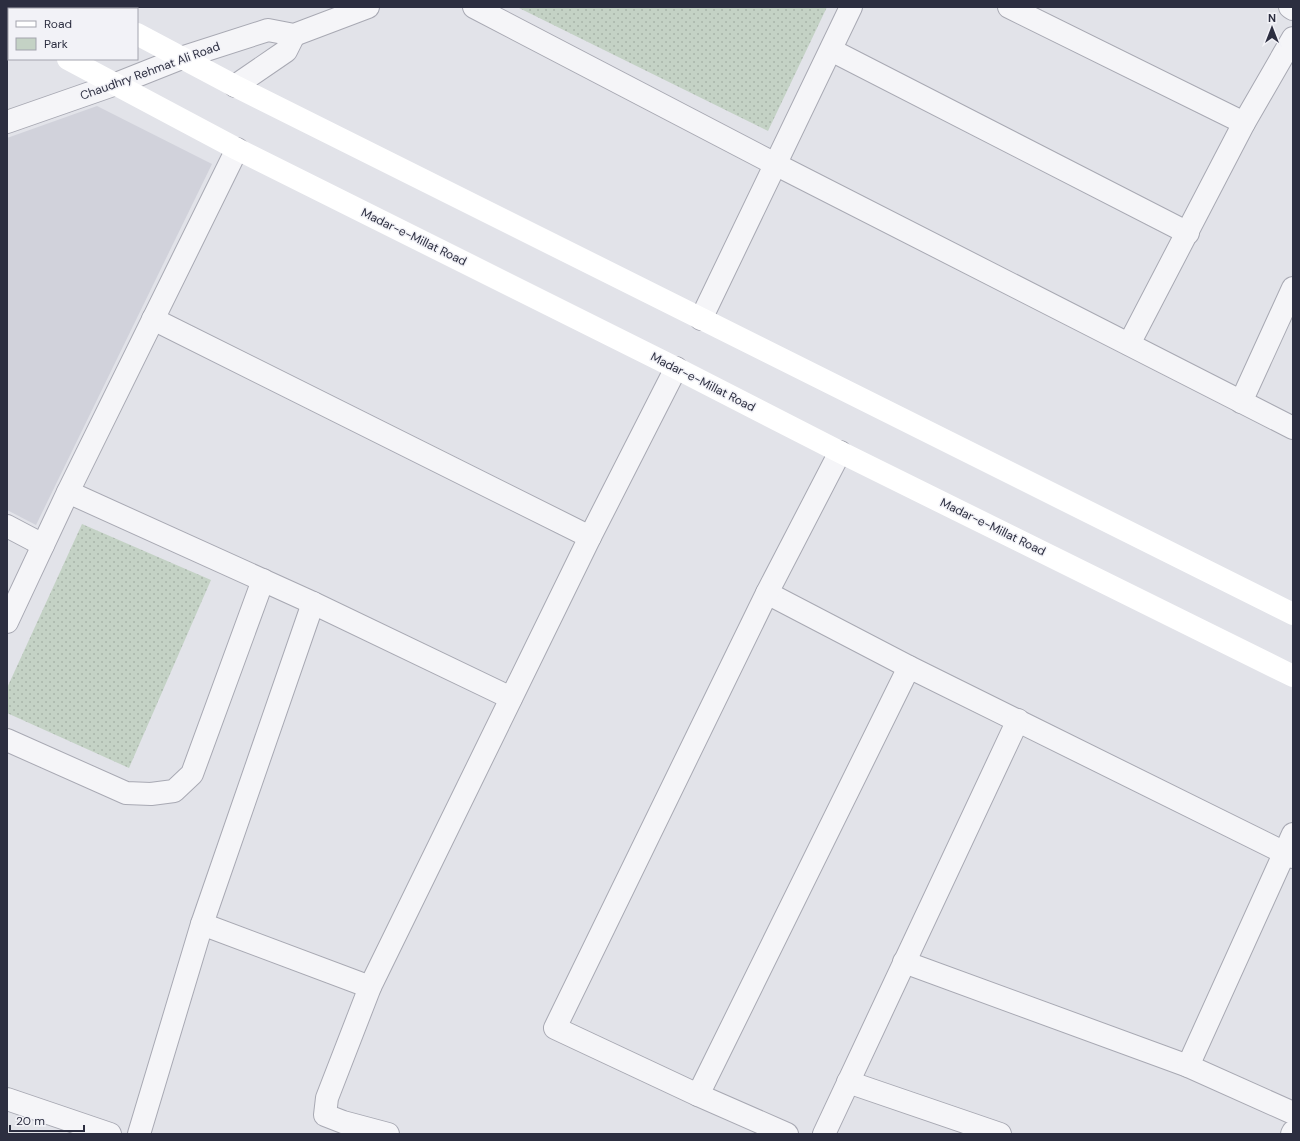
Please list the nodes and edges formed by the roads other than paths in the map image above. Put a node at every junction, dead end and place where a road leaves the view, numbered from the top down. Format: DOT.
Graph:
graph roads {
  1 [pos="368,7"];
  2 [pos="474,7"];
  3 [pos="851,7"];
  4 [pos="1009,7"];
  5 [pos="1290,7"];
  6 [pos="1293,9"];
  7 [pos="138,35"];
  8 [pos="294,35"];
  9 [pos="1293,38"];
  10 [pos="830,50"];
  11 [pos="184,58"];
  12 [pos="70,60"];
  13 [pos="116,84"];
  14 [pos="235,86"];
  15 [pos="7,122"];
  16 [pos="1244,123"];
  17 [pos="237,149"];
  18 [pos="775,164"];
  19 [pos="1188,233"];
  20 [pos="1293,288"];
  21 [pos="153,319"];
  22 [pos="701,319"];
  23 [pos="1130,344"];
  24 [pos="676,368"];
  25 [pos="1241,402"];
  26 [pos="1293,428"];
  27 [pos="840,452"];
  28 [pos="68,492"];
  29 [pos="7,526"];
  30 [pos="590,537"];
  31 [pos="43,545"];
  32 [pos="262,580"];
  33 [pos="767,593"];
  34 [pos="313,603"];
  35 [pos="1293,614"];
  36 [pos="7,622"];
  37 [pos="910,667"];
  38 [pos="1293,676"];
  39 [pos="511,698"];
  40 [pos="1018,720"];
  41 [pos="7,740"];
  42 [pos="1293,834"];
  43 [pos="1288,855"];
  44 [pos="202,924"];
  45 [pos="904,962"];
  46 [pos="370,987"];
  47 [pos="1188,1066"];
  48 [pos="848,1082"];
  49 [pos="698,1095"];
  50 [pos="7,1099"];
  51 [pos="1293,1113"];
  52 [pos="110,1134"];
  53 [pos="139,1134"];
  54 [pos="388,1134"];
  55 [pos="787,1134"];
  56 [pos="824,1134"];
  57 [pos="1000,1134"];
  1 -- 8 [label="street"];
  2 -- 18 [label="street"];
  3 -- 10 [label="street"];
  4 -- 16 [label="street"];
  5 -- 6 [label="street"];
  7 -- 11 [label="main road"];
  8 -- 11 [label="street, Chaudhry Rehmat Ali Road"];
  8 -- 14 [label="street"];
  9 -- 16 [label="street"];
  10 -- 18 [label="street"];
  10 -- 19 [label="street"];
  11 -- 13 [label="street, Chaudhry Rehmat Ali Road"];
  11 -- 14 [label="main road"];
  12 -- 13 [label="main road, Madar-e-Millat Road"];
  13 -- 15 [label="street, Chaudhry Rehmat Ali Road"];
  13 -- 17 [label="main road, Madar-e-Millat Road"];
  14 -- 22 [label="main road"];
  16 -- 19 [label="street"];
  17 -- 21 [label="street"];
  17 -- 24 [label="main road, Madar-e-Millat Road"];
  18 -- 22 [label="street"];
  18 -- 23 [label="street"];
  19 -- 23 [label="street"];
  20 -- 25 [label="street"];
  21 -- 28 [label="street"];
  21 -- 30 [label="street"];
  22 -- 35 [label="main road"];
  23 -- 25 [label="street"];
  24 -- 27 [label="main road, Madar-e-Millat Road"];
  24 -- 30 [label="street"];
  25 -- 26 [label="street"];
  27 -- 33 [label="street"];
  27 -- 38 [label="main road, Madar-e-Millat Road"];
  28 -- 31 [label="street"];
  28 -- 32 [label="street"];
  29 -- 31 [label="street"];
  30 -- 39 [label="street"];
  31 -- 36 [label="street"];
  32 -- 34 [label="street"];
  32 -- 41 [label="street"];
  33 -- 37 [label="street"];
  33 -- 49 [label="street"];
  34 -- 39 [label="street"];
  34 -- 44 [label="street"];
  37 -- 40 [label="street"];
  37 -- 49 [label="street"];
  39 -- 46 [label="street"];
  40 -- 43 [label="street"];
  40 -- 45 [label="street"];
  42 -- 43 [label="street"];
  43 -- 47 [label="street"];
  44 -- 46 [label="street"];
  44 -- 53 [label="street"];
  45 -- 47 [label="street"];
  45 -- 48 [label="street"];
  46 -- 54 [label="street"];
  47 -- 51 [label="street"];
  48 -- 56 [label="street"];
  48 -- 57 [label="street"];
  49 -- 55 [label="street"];
  50 -- 52 [label="street"];
}
